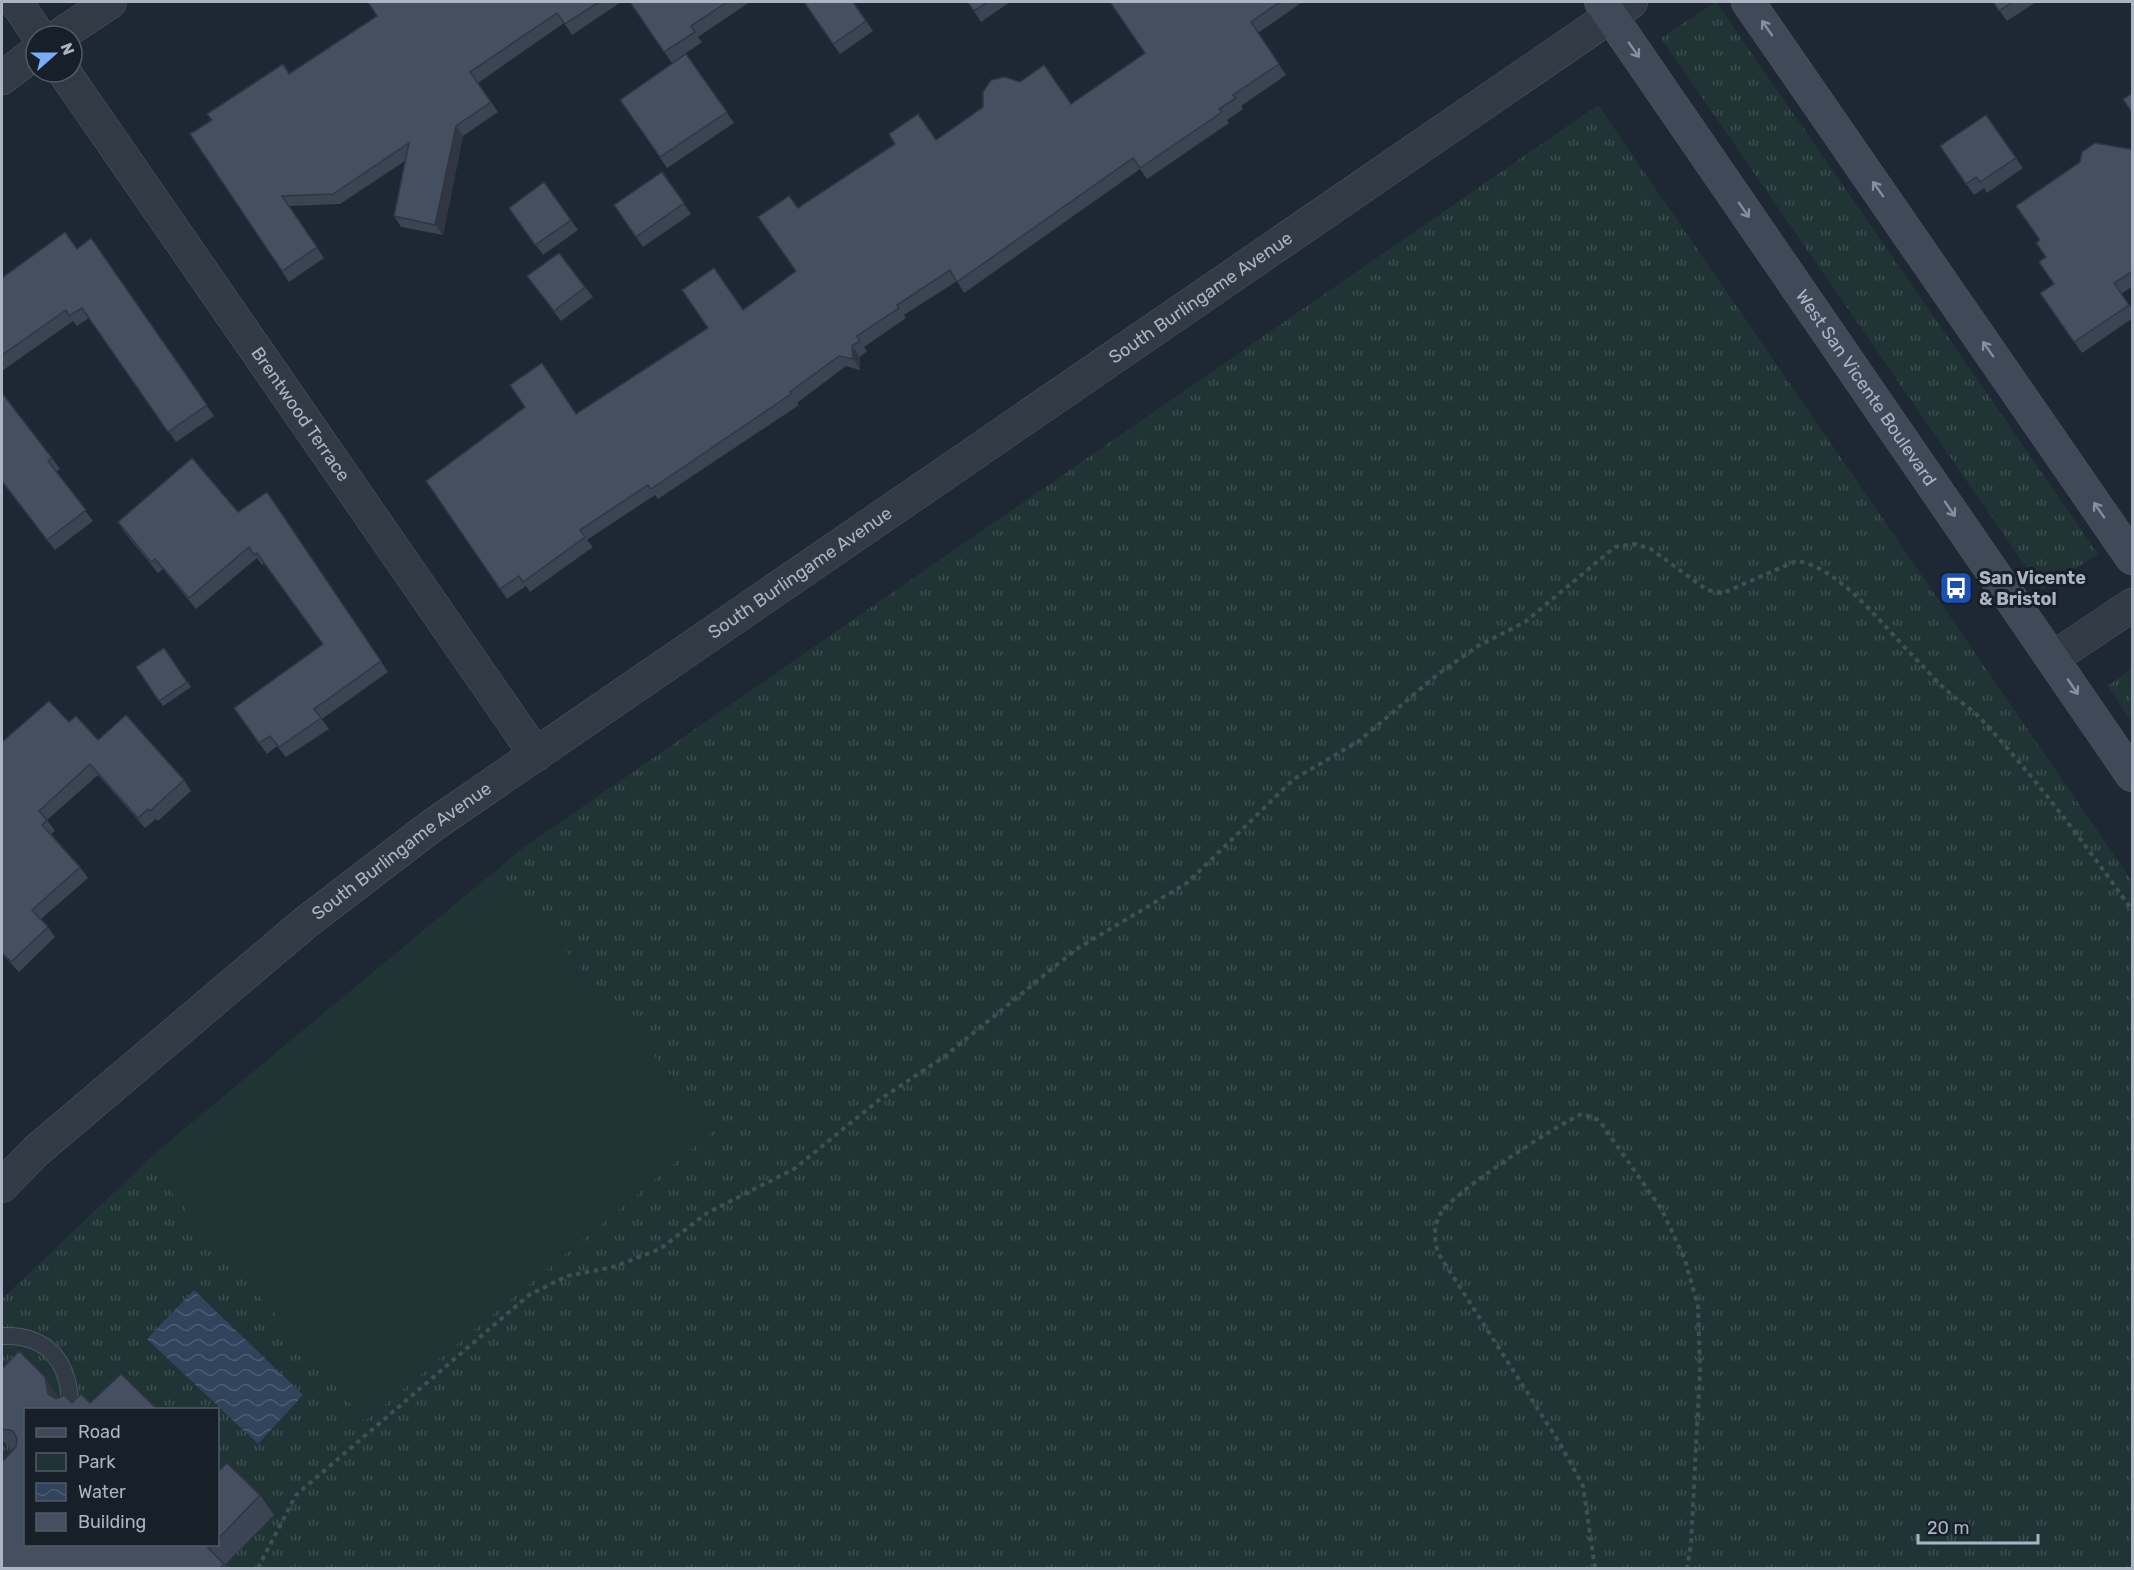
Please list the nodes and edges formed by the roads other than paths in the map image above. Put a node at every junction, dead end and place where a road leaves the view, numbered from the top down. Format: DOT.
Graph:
graph roads {
  1 [pos="16,2"];
  2 [pos="110,2"];
  3 [pos="1748,2"];
  4 [pos="1614,6"];
  5 [pos="31,24"];
  6 [pos="77,24"];
  7 [pos="24,61"];
  8 [pos="2,78"];
  9 [pos="72,84"];
  10 [pos="2133,558"];
  11 [pos="2133,605"];
  12 [pos="2053,658"];
  13 [pos="536,755"];
  14 [pos="2133,775"];
  15 [pos="2,1186"];
  16 [pos="2,1336"];
  17 [pos="70,1408"];
  1 -- 5 [label="street"];
  2 -- 6 [label="street"];
  10 -- 3 [label="main road, one-way"];
  4 -- 12 [label="main road, West San Vicente Boulevard, one-way"];
  4 -- 13 [label="street, South Burlingame Avenue"];
  7 -- 8 [label="street"];
  9 -- 13 [label="street, Brentwood Terrace"];
  11 -- 12 [label="street"];
  12 -- 14 [label="main road, West San Vicente Boulevard, one-way"];
  13 -- 15 [label="street, South Burlingame Avenue"];
  16 -- 17 [label="lane"];
}
